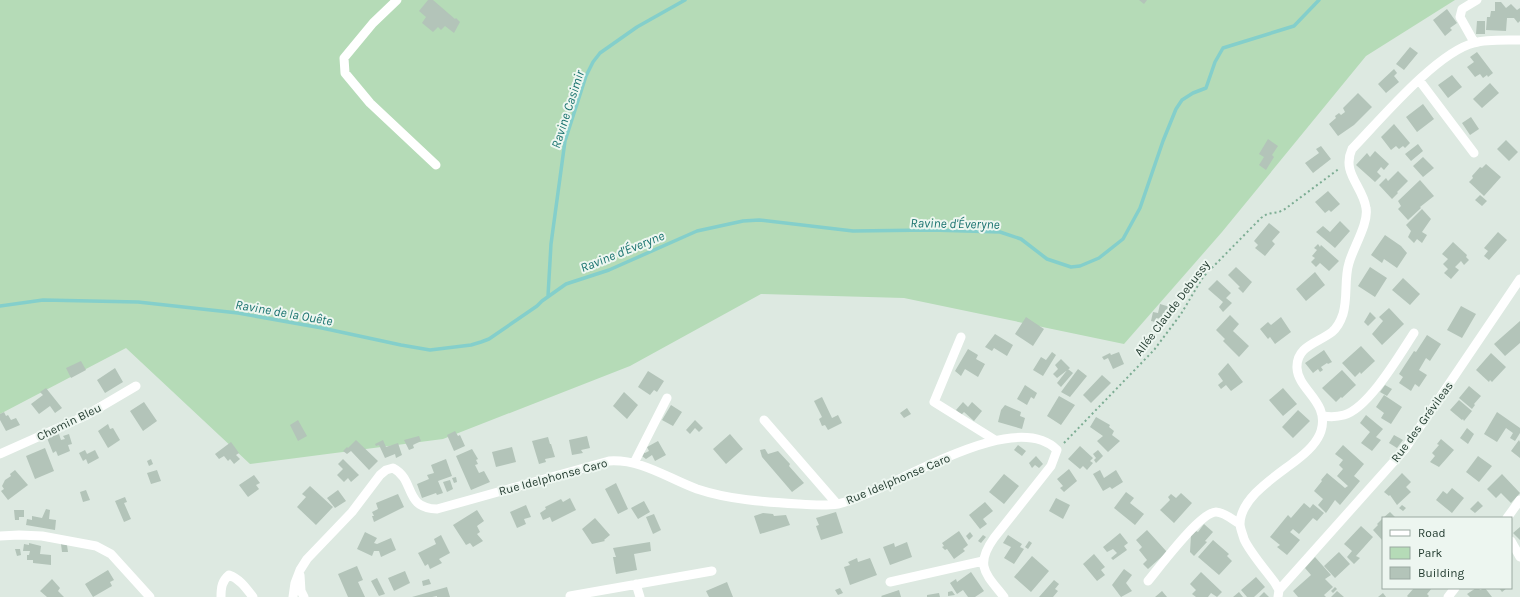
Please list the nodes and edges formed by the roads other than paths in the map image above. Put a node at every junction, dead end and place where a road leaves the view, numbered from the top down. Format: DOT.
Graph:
graph roads {
  1 [pos="396,0"];
  2 [pos="1477,0"];
  3 [pos="1520,40"];
  4 [pos="1474,42"];
  5 [pos="1419,80"];
  6 [pos="1474,153"];
  7 [pos="436,165"];
  8 [pos="1520,279"];
  9 [pos="1414,333"];
  10 [pos="961,337"];
  11 [pos="136,386"];
  12 [pos="667,398"];
  13 [pos="1323,416"];
  14 [pos="764,420"];
  15 [pos="995,440"];
  16 [pos="0,454"];
  17 [pos="634,463"];
  18 [pos="1520,500"];
  19 [pos="837,504"];
  20 [pos="1508,517"];
  21 [pos="1240,524"];
  22 [pos="0,536"];
  23 [pos="1512,543"];
  24 [pos="1520,556"];
  25 [pos="983,560"];
  26 [pos="300,570"];
  27 [pos="712,570"];
  28 [pos="1148,581"];
  29 [pos="890,582"];
  30 [pos="636,584"];
  31 [pos="1278,593"];
  32 [pos="570,596"];
  33 [pos="150,597"];
  34 [pos="221,597"];
  35 [pos="253,597"];
  36 [pos="293,597"];
  37 [pos="304,597"];
  38 [pos="640,597"];
  39 [pos="1004,597"];
  1 -- 7 [label="street"];
  2 -- 4 [label="street"];
  3 -- 4 [label="street"];
  4 -- 5 [label="street"];
  5 -- 6 [label="street"];
  5 -- 13 [label="street"];
  8 -- 31 [label="street, Rue des Grévileas"];
  9 -- 13 [label="street"];
  10 -- 15 [label="street"];
  11 -- 16 [label="street, Chemin Bleu"];
  12 -- 17 [label="street"];
  13 -- 21 [label="street"];
  14 -- 19 [label="street"];
  15 -- 19 [label="street, Rue Idelphonse Caro"];
  15 -- 25 [label="street, Rue Idelphonse Caro"];
  17 -- 19 [label="street, Rue Idelphonse Caro"];
  17 -- 26 [label="street, Rue Idelphonse Caro"];
  18 -- 20 [label="street"];
  21 -- 28 [label="street"];
  21 -- 31 [label="street"];
  22 -- 33 [label="street"];
  23 -- 24 [label="street"];
  25 -- 29 [label="street"];
  25 -- 39 [label="street"];
  26 -- 36 [label="street, Rue Idelphonse Caro"];
  26 -- 37 [label="street"];
  27 -- 30 [label="street"];
  30 -- 32 [label="street"];
  30 -- 38 [label="street"];
  34 -- 35 [label="street"];
}
